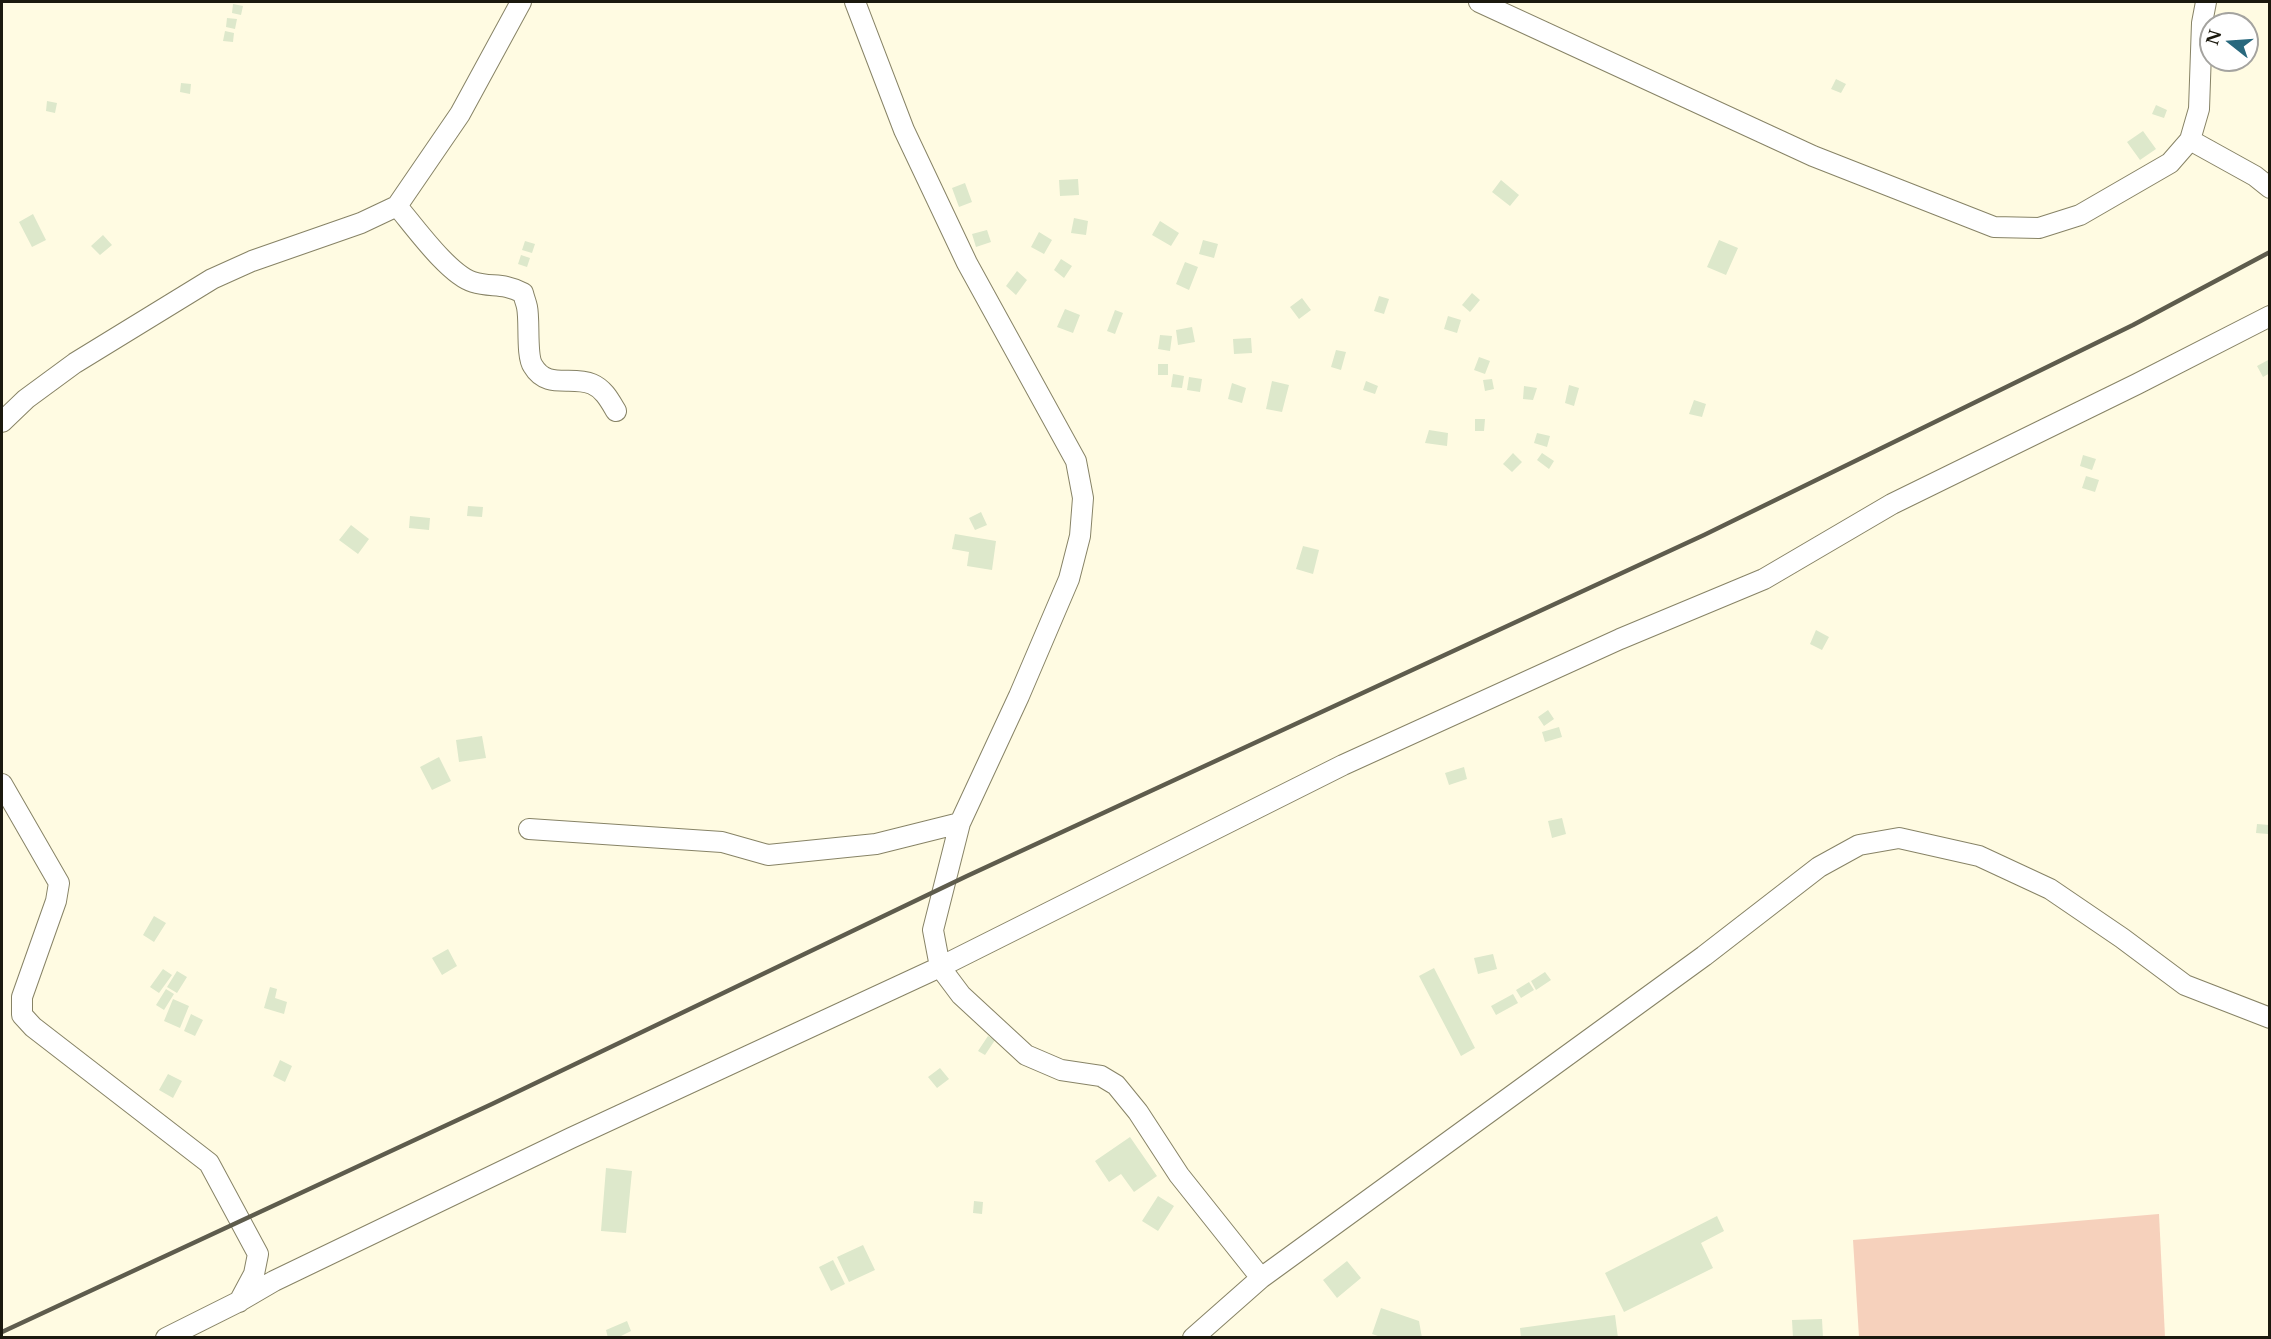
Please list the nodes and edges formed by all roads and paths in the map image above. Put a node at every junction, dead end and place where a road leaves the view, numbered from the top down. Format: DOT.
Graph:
graph roads {
  1 [pos="521,2"];
  2 [pos="855,2"];
  3 [pos="1479,2"];
  4 [pos="2206,2"];
  5 [pos="2190,140"];
  6 [pos="2270,188"];
  7 [pos="397,206"];
  8 [pos="2270,316"];
  9 [pos="616,411"];
  10 [pos="2,422"];
  11 [pos="2,784"];
  12 [pos="960,823"];
  13 [pos="530,829"];
  14 [pos="940,967"];
  15 [pos="2270,1018"];
  16 [pos="1261,1278"];
  17 [pos="238,1302"];
  18 [pos="166,1338"];
  19 [pos="191,1338"];
  20 [pos="1193,1338"];
  1 -- 7 [label="street"];
  2 -- 12 [label="street"];
  3 -- 5 [label="street"];
  4 -- 5 [label="street"];
  5 -- 6 [label="street"];
  7 -- 9 [label="street"];
  7 -- 10 [label="street"];
  8 -- 14 [label="street"];
  11 -- 17 [label="street"];
  12 -- 13 [label="street"];
  12 -- 14 [label="street"];
  14 -- 16 [label="street"];
  14 -- 17 [label="street"];
  15 -- 16 [label="street"];
  16 -- 20 [label="street"];
  17 -- 18 [label="street"];
  17 -- 19 [label="street"];
}
